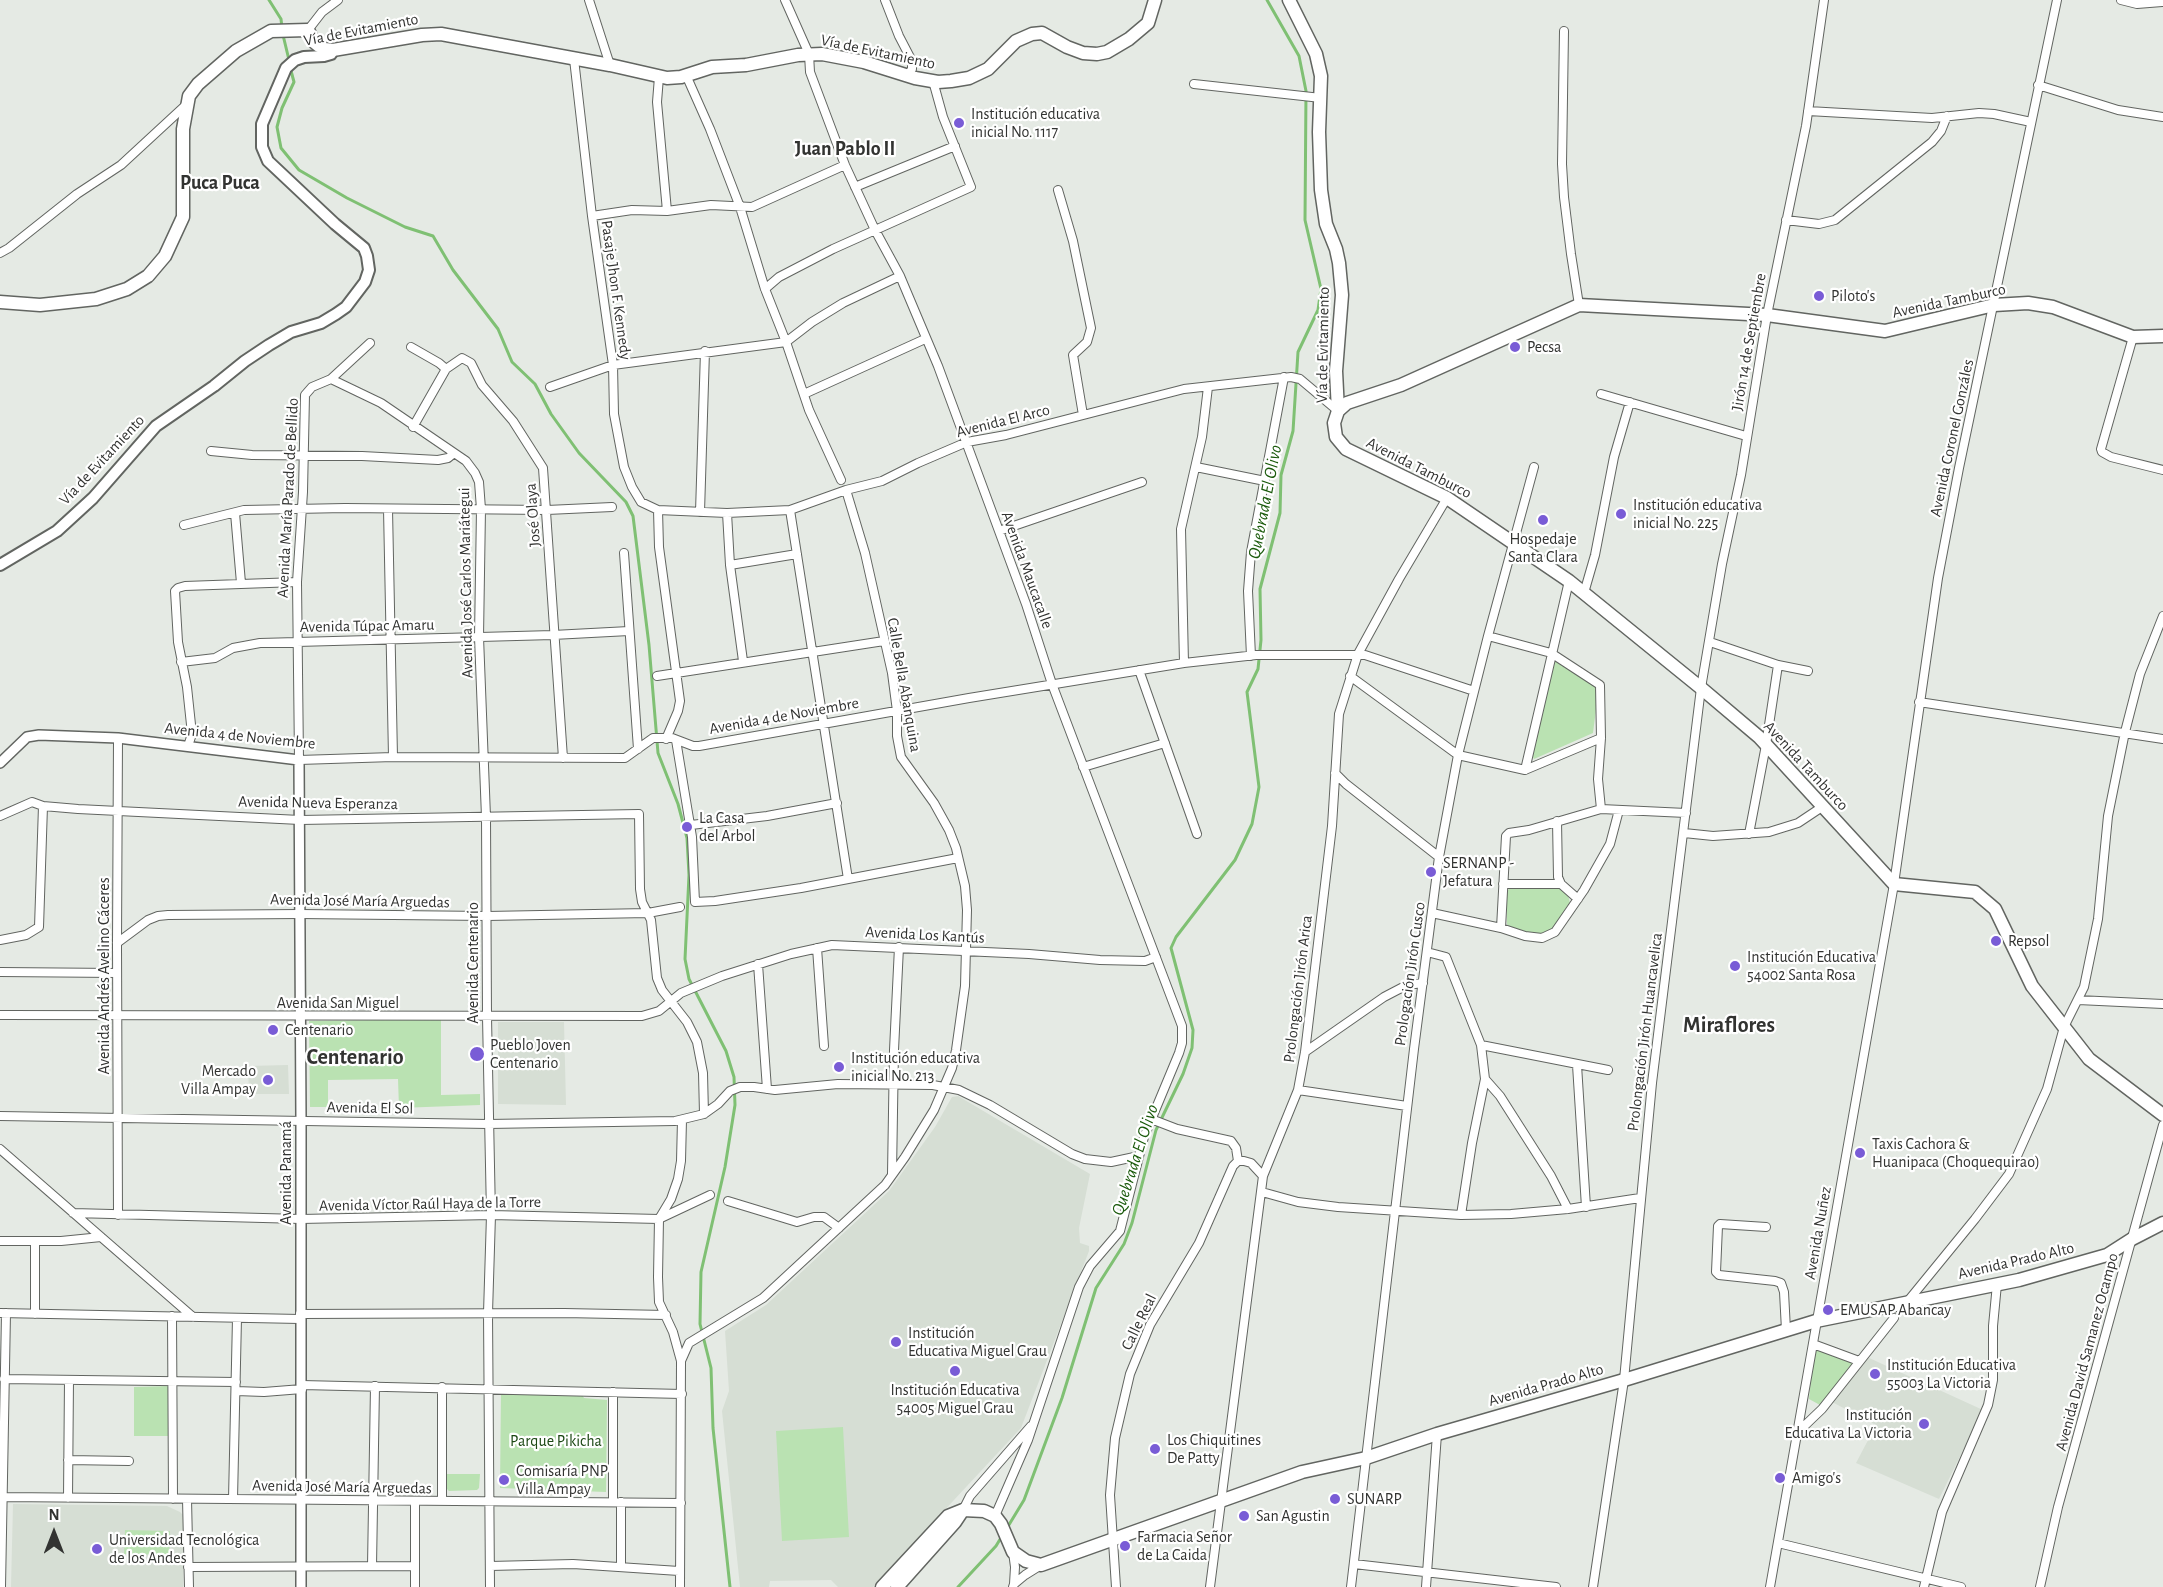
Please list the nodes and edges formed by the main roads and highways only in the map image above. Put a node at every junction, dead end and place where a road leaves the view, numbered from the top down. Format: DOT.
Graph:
graph roads {
  1 [pos="1155,0"];
  2 [pos="1289,0"];
  3 [pos="333,50"];
  4 [pos="0,302"];
  5 [pos="2163,336"];
  6 [pos="1338,411"];
  7 [pos="0,565"];
  8 [pos="2163,1115"];
  9 [pos="2163,1223"];
  10 [pos="963,1510"];
  11 [pos="882,1587"];
  12 [pos="897,1587"];
  1 -- 3 [label="main road, Vía de Evitamiento"];
  2 -- 6 [label="main road, Vía de Evitamiento"];
  3 -- 4 [label="main road"];
  3 -- 7 [label="main road, Vía de Evitamiento"];
  5 -- 6 [label="main road, Avenida Tamburco"];
  6 -- 8 [label="main road, Avenida Tamburco"];
  9 -- 10 [label="main road, Avenida Prado Alto"];
  10 -- 11 [label="main road"];
  10 -- 12 [label="main road"];
}
